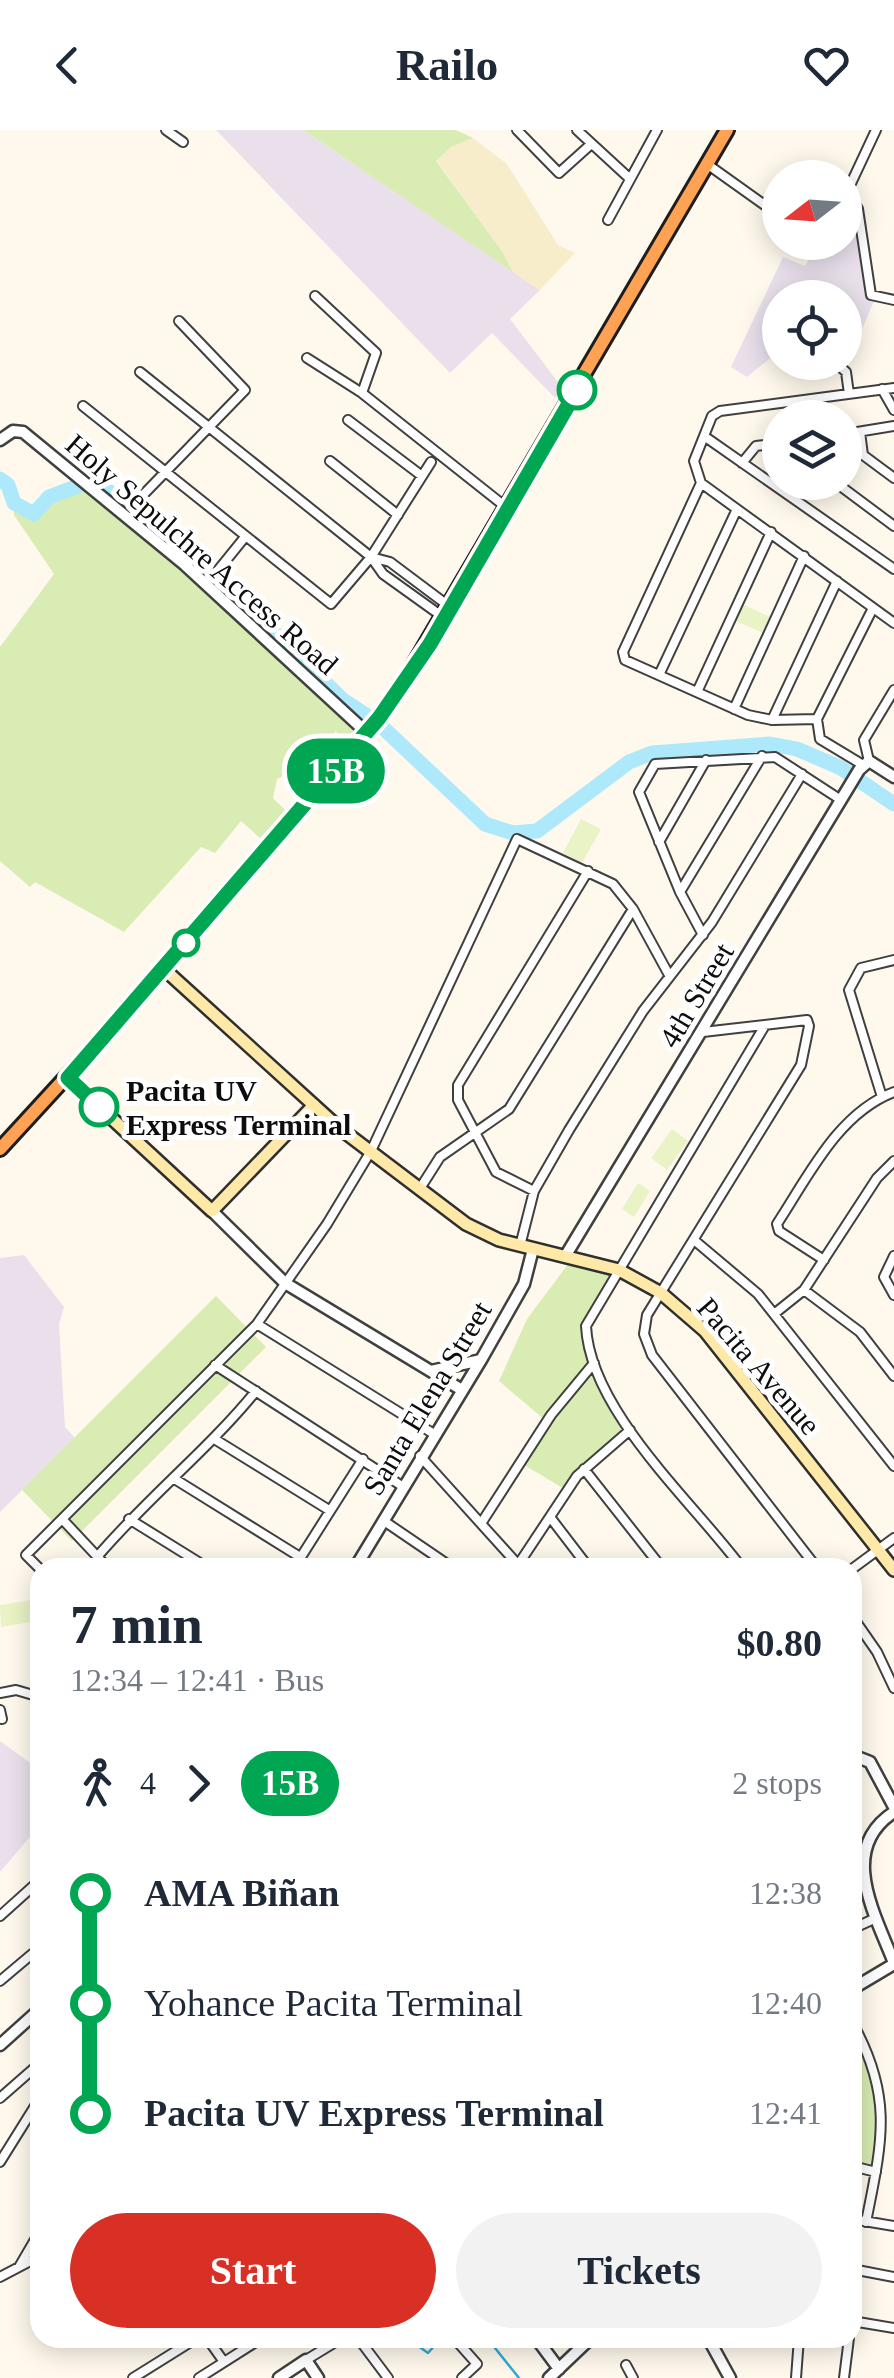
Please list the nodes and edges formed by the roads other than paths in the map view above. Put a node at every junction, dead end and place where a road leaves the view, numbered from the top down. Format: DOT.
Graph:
graph roads {
  1 [pos="166,130"];
  2 [pos="517,130"];
  3 [pos="577,130"];
  4 [pos="656,130"];
  5 [pos="876,130"];
  6 [pos="724,131"];
  7 [pos="183,142"];
  8 [pos="589,146"];
  9 [pos="862,160"];
  10 [pos="707,164"];
  11 [pos="628,177"];
  12 [pos="762,203"];
  13 [pos="608,220"];
  14 [pos="862,235"];
  15 [pos="315,296"];
  16 [pos="894,300"];
  17 [pos="180,320"];
  18 [pos="307,358"];
  19 [pos="140,372"];
  20 [pos="847,380"];
  21 [pos="894,388"];
  22 [pos="882,390"];
  23 [pos="362,393"];
  24 [pos="849,394"];
  25 [pos="84,406"];
  26 [pos="894,410"];
  27 [pos="348,420"];
  28 [pos="894,426"];
  29 [pos="208,429"];
  30 [pos="862,432"];
  31 [pos="704,436"];
  32 [pos="0,440"];
  33 [pos="762,445"];
  34 [pos="862,447"];
  35 [pos="330,461"];
  36 [pos="431,462"];
  37 [pos="742,462"];
  38 [pos="162,472"];
  39 [pos="422,476"];
  40 [pos="894,478"];
  41 [pos="701,483"];
  42 [pos="142,496"];
  43 [pos="859,500"];
  44 [pos="508,508"];
  45 [pos="737,508"];
  46 [pos="398,515"];
  47 [pos="894,526"];
  48 [pos="771,532"];
  49 [pos="244,537"];
  50 [pos="370,556"];
  51 [pos="804,556"];
  52 [pos="219,569"];
  53 [pos="894,570"];
  54 [pos="837,581"];
  55 [pos="873,608"];
  56 [pos="448,613"];
  57 [pos="894,623"];
  58 [pos="659,676"];
  59 [pos="894,690"];
  60 [pos="697,692"];
  61 [pos="734,709"];
  62 [pos="818,719"];
  63 [pos="772,720"];
  64 [pos="373,726"];
  65 [pos="762,756"];
  66 [pos="706,760"];
  67 [pos="864,765"];
  68 [pos="802,774"];
  69 [pos="894,777"];
  70 [pos="839,797"];
  71 [pos="659,842"];
  72 [pos="588,871"];
  73 [pos="680,892"];
  74 [pos="633,908"];
  75 [pos="703,934"];
  76 [pos="894,960"];
  77 [pos="164,968"];
  78 [pos="669,976"];
  79 [pos="764,1027"];
  80 [pos="703,1032"];
  81 [pos="68,1078"];
  82 [pos="894,1092"];
  83 [pos="882,1097"];
  84 [pos="314,1105"];
  85 [pos="474,1133"];
  86 [pos="1,1144"];
  87 [pos="371,1151"];
  88 [pos="894,1161"];
  89 [pos="419,1190"];
  90 [pos="534,1191"];
  91 [pos="212,1211"];
  92 [pos="694,1240"];
  93 [pos="520,1246"];
  94 [pos="534,1249"];
  95 [pos="566,1255"];
  96 [pos="894,1256"];
  97 [pos="824,1260"];
  98 [pos="619,1270"];
  99 [pos="284,1283"];
  100 [pos="804,1290"];
  101 [pos="661,1293"];
  102 [pos="894,1295"];
  103 [pos="774,1314"];
  104 [pos="257,1324"];
  105 [pos="481,1360"];
  106 [pos="594,1362"];
  107 [pos="216,1365"];
  108 [pos="430,1371"];
  109 [pos="894,1376"];
  110 [pos="462,1390"];
  111 [pos="256,1391"];
  112 [pos="630,1430"];
  113 [pos="434,1434"];
  114 [pos="216,1440"];
  115 [pos="420,1456"];
  116 [pos="362,1459"];
  117 [pos="894,1466"];
  118 [pos="584,1469"];
  119 [pos="173,1478"];
  120 [pos="402,1486"];
  121 [pos="330,1510"];
  122 [pos="550,1517"];
  123 [pos="129,1519"];
  124 [pos="62,1520"];
  125 [pos="384,1521"];
  126 [pos="482,1522"];
  127 [pos="894,1538"];
  128 [pos="878,1550"];
  129 [pos="97,1557"];
  130 [pos="300,1557"];
  131 [pos="192,1558"];
  132 [pos="361,1558"];
  133 [pos="438,1558"];
  134 [pos="513,1558"];
  135 [pos="525,1558"];
  136 [pos="581,1558"];
  137 [pos="654,1558"];
  138 [pos="734,1558"];
  139 [pos="809,1558"];
  140 [pos="30,1559"];
  141 [pos="862,1562"];
  142 [pos="894,1570"];
  143 [pos="862,1630"];
  144 [pos="894,1688"];
  145 [pos="0,1693"];
  146 [pos="30,1694"];
  147 [pos="862,1759"];
  148 [pos="894,1809"];
  149 [pos="862,1856"];
  150 [pos="862,1880"];
  151 [pos="30,1889"];
  152 [pos="0,1916"];
  153 [pos="876,1918"];
  154 [pos="862,1924"];
  155 [pos="30,1956"];
  156 [pos="894,1963"];
  157 [pos="0,1981"];
  158 [pos="862,1983"];
  159 [pos="30,2018"];
  160 [pos="862,2040"];
  161 [pos="0,2045"];
  162 [pos="30,2072"];
  163 [pos="0,2098"];
  164 [pos="30,2114"];
  165 [pos="0,2162"];
  166 [pos="862,2168"];
  167 [pos="876,2172"];
  168 [pos="862,2221"];
  169 [pos="866,2222"];
  170 [pos="894,2226"];
  171 [pos="30,2248"];
  172 [pos="30,2261"];
  173 [pos="19,2267"];
  174 [pos="862,2271"];
  175 [pos="0,2277"];
  176 [pos="894,2277"];
  177 [pos="862,2323"];
  178 [pos="894,2328"];
  179 [pos="182,2348"];
  180 [pos="214,2348"];
  181 [pos="239,2348"];
  182 [pos="326,2348"];
  183 [pos="366,2348"];
  184 [pos="463,2348"];
  185 [pos="543,2348"];
  186 [pos="583,2348"];
  187 [pos="714,2348"];
  188 [pos="798,2348"];
  189 [pos="848,2348"];
  190 [pos="306,2360"];
  191 [pos="224,2362"];
  192 [pos="626,2366"];
  193 [pos="562,2374"];
  194 [pos="132,2378"];
  195 [pos="199,2378"];
  196 [pos="280,2378"];
  197 [pos="318,2378"];
  198 [pos="388,2378"];
  199 [pos="462,2378"];
  200 [pos="549,2378"];
  201 [pos="633,2378"];
  202 [pos="730,2378"];
  203 [pos="796,2378"];
  204 [pos="844,2378"];
  1 -- 7 [label="street"];
  2 -- 8 [label="street"];
  3 -- 8 [label="street"];
  4 -- 11 [label="street"];
  5 -- 9 [label="street"];
  6 -- 10 [label="highway"];
  8 -- 11 [label="street"];
  10 -- 12 [label="street"];
  10 -- 44 [label="highway"];
  11 -- 13 [label="street"];
  14 -- 16 [label="street"];
  15 -- 23 [label="street"];
  17 -- 29 [label="street"];
  18 -- 23 [label="street"];
  19 -- 29 [label="street"];
  20 -- 24 [label="street"];
  21 -- 22 [label="street"];
  22 -- 24 [label="street"];
  22 -- 26 [label="street"];
  23 -- 44 [label="street"];
  24 -- 31 [label="street"];
  25 -- 38 [label="street"];
  27 -- 39 [label="street"];
  28 -- 30 [label="street"];
  29 -- 38 [label="street"];
  29 -- 50 [label="street"];
  31 -- 37 [label="street"];
  31 -- 41 [label="street"];
  32 -- 64 [label="street, Holy Sepulchre Access Road"];
  33 -- 37 [label="street"];
  34 -- 40 [label="street"];
  35 -- 46 [label="street"];
  36 -- 39 [label="street"];
  37 -- 53 [label="street"];
  38 -- 42 [label="street"];
  38 -- 49 [label="street"];
  39 -- 46 [label="street"];
  41 -- 45 [label="street"];
  41 -- 58 [label="street"];
  43 -- 47 [label="street"];
  44 -- 56 [label="highway"];
  45 -- 48 [label="street"];
  45 -- 58 [label="street"];
  46 -- 50 [label="street"];
  48 -- 51 [label="street"];
  48 -- 60 [label="street"];
  49 -- 50 [label="street"];
  49 -- 52 [label="street"];
  50 -- 56 [label="street"];
  51 -- 54 [label="street"];
  51 -- 61 [label="street"];
  54 -- 55 [label="street"];
  54 -- 63 [label="street"];
  55 -- 57 [label="street"];
  55 -- 62 [label="street"];
  56 -- 64 [label="highway"];
  58 -- 60 [label="street"];
  59 -- 67 [label="street"];
  60 -- 61 [label="street"];
  61 -- 63 [label="street"];
  62 -- 63 [label="street"];
  62 -- 67 [label="street"];
  64 -- 77 [label="highway"];
  65 -- 66 [label="street"];
  65 -- 68 [label="street"];
  65 -- 73 [label="street"];
  66 -- 71 [label="street"];
  66 -- 71 [label="street"];
  67 -- 69 [label="street"];
  67 -- 70 [label="street, 4th Street"];
  68 -- 70 [label="street"];
  68 -- 75 [label="street"];
  70 -- 80 [label="street, 4th Street"];
  71 -- 73 [label="street"];
  72 -- 74 [label="street"];
  72 -- 85 [label="street"];
  72 -- 87 [label="street"];
  73 -- 75 [label="street"];
  74 -- 78 [label="street"];
  74 -- 85 [label="street"];
  75 -- 78 [label="street"];
  76 -- 83 [label="street"];
  77 -- 81 [label="highway"];
  77 -- 84 [label="main road, Pacita Avenue"];
  78 -- 90 [label="street"];
  79 -- 80 [label="street"];
  79 -- 92 [label="street"];
  79 -- 98 [label="street"];
  80 -- 95 [label="street, 4th Street"];
  81 -- 86 [label="highway"];
  81 -- 91 [label="main road"];
  82 -- 83 [label="street"];
  83 -- 97 [label="street"];
  84 -- 87 [label="main road, Pacita Avenue"];
  84 -- 91 [label="main road"];
  85 -- 89 [label="street"];
  85 -- 90 [label="street"];
  87 -- 89 [label="main road, Pacita Avenue"];
  87 -- 99 [label="street"];
  88 -- 97 [label="street"];
  89 -- 93 [label="main road, Pacita Avenue"];
  90 -- 93 [label="street"];
  91 -- 99 [label="street"];
  92 -- 101 [label="street"];
  92 -- 103 [label="street"];
  93 -- 94 [label="main road, Pacita Avenue"];
  94 -- 95 [label="main road, Pacita Avenue"];
  94 -- 105 [label="street, Santa Elena Street"];
  95 -- 98 [label="main road, Pacita Avenue"];
  96 -- 102 [label="street"];
  97 -- 100 [label="street"];
  98 -- 101 [label="main road, Pacita Avenue"];
  98 -- 106 [label="street"];
  99 -- 104 [label="street"];
  99 -- 108 [label="street"];
  100 -- 103 [label="street"];
  100 -- 109 [label="street"];
  101 -- 128 [label="main road, Pacita Avenue"];
  101 -- 139 [label="street"];
  103 -- 117 [label="street"];
  104 -- 107 [label="street"];
  104 -- 113 [label="street"];
  105 -- 108 [label="street"];
  105 -- 110 [label="street, Santa Elena Street"];
  106 -- 112 [label="street"];
  106 -- 126 [label="street"];
  107 -- 111 [label="street"];
  107 -- 124 [label="street"];
  108 -- 110 [label="street"];
  110 -- 113 [label="street, Santa Elena Street"];
  111 -- 114 [label="street"];
  111 -- 116 [label="street"];
  112 -- 118 [label="street"];
  112 -- 138 [label="street"];
  113 -- 115 [label="street, Santa Elena Street"];
  114 -- 119 [label="street"];
  114 -- 121 [label="street"];
  115 -- 120 [label="street, Santa Elena Street"];
  115 -- 126 [label="street"];
  116 -- 120 [label="street"];
  116 -- 121 [label="street"];
  118 -- 122 [label="street"];
  118 -- 137 [label="street"];
  119 -- 123 [label="street"];
  119 -- 130 [label="street"];
  120 -- 125 [label="street, Santa Elena Street"];
  121 -- 130 [label="street"];
  122 -- 135 [label="street"];
  122 -- 136 [label="street"];
  123 -- 129 [label="street"];
  123 -- 131 [label="street"];
  124 -- 129 [label="street"];
  124 -- 140 [label="street"];
  125 -- 132 [label="street, Santa Elena Street"];
  125 -- 133 [label="street"];
  126 -- 134 [label="street"];
  127 -- 128 [label="street"];
  128 -- 141 [label="street"];
  128 -- 142 [label="main road, Pacita Avenue"];
  143 -- 144 [label="street"];
  145 -- 146 [label="street"];
  147 -- 148 [label="street"];
  148 -- 149 [label="street"];
  150 -- 153 [label="street"];
  151 -- 152 [label="street"];
  153 -- 154 [label="street"];
  153 -- 156 [label="street"];
  155 -- 157 [label="street"];
  156 -- 158 [label="street"];
  159 -- 161 [label="street"];
  160 -- 167 [label="street"];
  162 -- 163 [label="street"];
  164 -- 165 [label="street"];
  166 -- 167 [label="street"];
  167 -- 169 [label="street"];
  168 -- 169 [label="street"];
  169 -- 170 [label="street"];
  171 -- 173 [label="street"];
  172 -- 173 [label="street"];
  173 -- 175 [label="street"];
  174 -- 176 [label="street"];
  177 -- 178 [label="street"];
  179 -- 194 [label="street"];
  180 -- 191 [label="street"];
  181 -- 191 [label="street"];
  182 -- 190 [label="street"];
  183 -- 198 [label="street"];
  184 -- 199 [label="street"];
  185 -- 193 [label="street"];
  186 -- 193 [label="street"];
  187 -- 202 [label="street"];
  188 -- 203 [label="street"];
  189 -- 204 [label="street"];
  190 -- 196 [label="street"];
  190 -- 197 [label="street"];
  191 -- 195 [label="street"];
  192 -- 201 [label="street"];
  193 -- 200 [label="street"];
}
